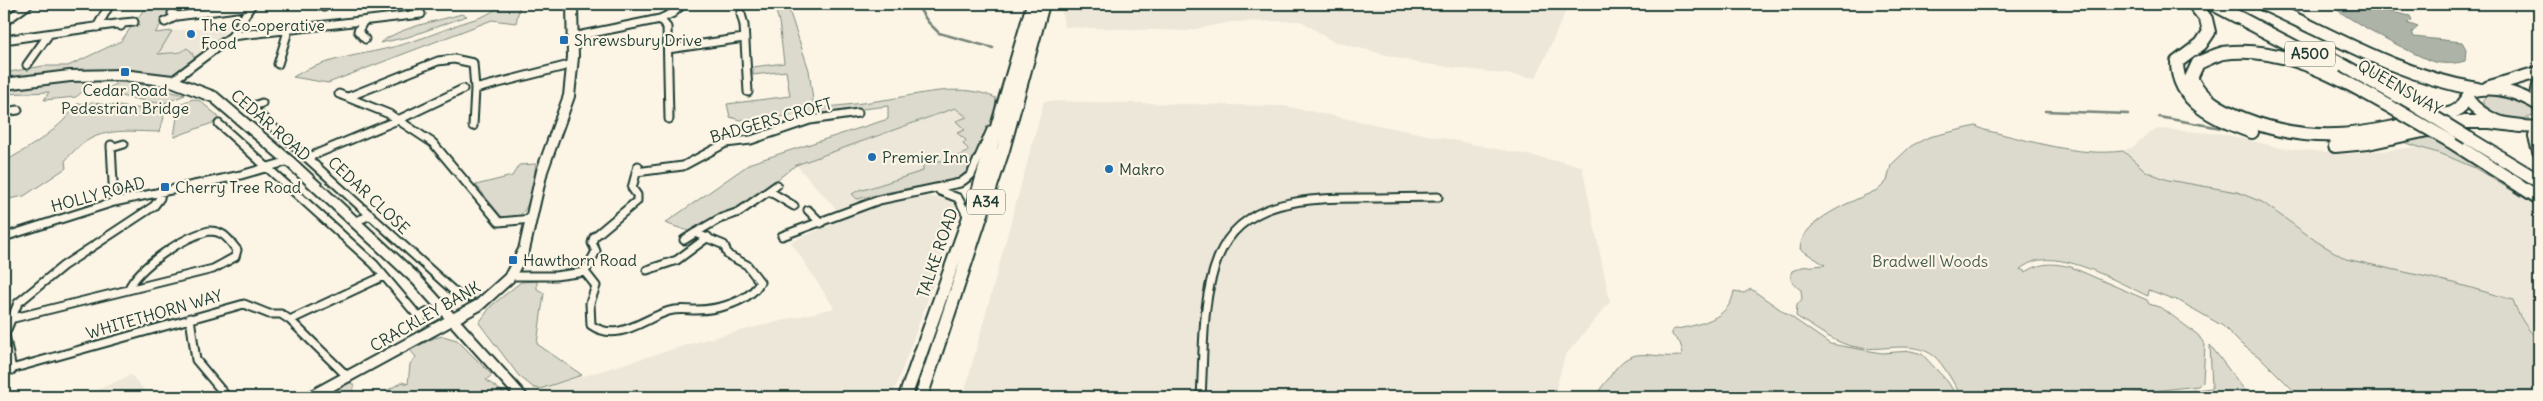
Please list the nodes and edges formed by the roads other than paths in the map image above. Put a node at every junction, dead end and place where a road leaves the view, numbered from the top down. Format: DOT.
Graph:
graph roads {
  1 [pos="29,4"];
  2 [pos="110,4"];
  3 [pos="572,4"];
  4 [pos="683,4"];
  5 [pos="1033,4"];
  6 [pos="1043,4"];
  7 [pos="2194,4"];
  8 [pos="2213,4"];
  9 [pos="2228,4"];
  10 [pos="2263,4"];
  11 [pos="251,5"];
  12 [pos="421,14"];
  13 [pos="741,14"];
  14 [pos="4,16"];
  15 [pos="12,16"];
  16 [pos="660,19"];
  17 [pos="4,22"];
  18 [pos="134,22"];
  19 [pos="165,22"];
  20 [pos="363,22"];
  21 [pos="97,27"];
  22 [pos="288,31"];
  23 [pos="49,34"];
  24 [pos="232,36"];
  25 [pos="572,37"];
  26 [pos="744,38"];
  27 [pos="366,39"];
  28 [pos="4,40"];
  29 [pos="668,49"];
  30 [pos="278,64"];
  31 [pos="573,64"];
  32 [pos="27,65"];
  33 [pos="2539,72"];
  34 [pos="172,81"];
  35 [pos="2539,83"];
  36 [pos="4,84"];
  37 [pos="2480,88"];
  38 [pos="475,89"];
  39 [pos="459,92"];
  40 [pos="748,92"];
  41 [pos="1009,92"];
  42 [pos="339,94"];
  43 [pos="348,97"];
  44 [pos="2467,98"];
  45 [pos="2539,99"];
  46 [pos="262,103"];
  47 [pos="2539,104"];
  48 [pos="251,107"];
  49 [pos="2405,108"];
  50 [pos="18,110"];
  51 [pos="4,112"];
  52 [pos="858,113"];
  53 [pos="400,119"];
  54 [pos="669,120"];
  55 [pos="230,122"];
  56 [pos="473,126"];
  57 [pos="2522,126"];
  58 [pos="2538,127"];
  59 [pos="2459,140"];
  60 [pos="124,144"];
  61 [pos="2539,151"];
  62 [pos="309,158"];
  63 [pos="288,161"];
  64 [pos="267,168"];
  65 [pos="2539,181"];
  66 [pos="777,185"];
  67 [pos="932,190"];
  68 [pos="161,191"];
  69 [pos="768,191"];
  70 [pos="2539,191"];
  71 [pos="1438,197"];
  72 [pos="2539,198"];
  73 [pos="114,202"];
  74 [pos="794,206"];
  75 [pos="808,210"];
  76 [pos="371,215"];
  77 [pos="968,217"];
  78 [pos="532,219"];
  79 [pos="354,222"];
  80 [pos="821,223"];
  81 [pos="695,232"];
  82 [pos="782,236"];
  83 [pos="4,237"];
  84 [pos="708,237"];
  85 [pos="684,240"];
  86 [pos="647,270"];
  87 [pos="585,272"];
  88 [pos="384,276"];
  89 [pos="513,276"];
  90 [pos="128,290"];
  91 [pos="470,297"];
  92 [pos="428,312"];
  93 [pos="190,318"];
  94 [pos="10,319"];
  95 [pos="290,320"];
  96 [pos="454,320"];
  97 [pos="8,371"];
  98 [pos="348,377"];
  99 [pos="227,397"];
  100 [pos="310,397"];
  101 [pos="522,397"];
  102 [pos="905,397"];
  103 [pos="921,397"];
  104 [pos="1201,397"];
  1 -- 15 [label="street"];
  2 -- 21 [label="street"];
  3 -- 25 [label="street, CRACKLEY BANK"];
  4 -- 16 [label="street"];
  5 -- 41 [label="highway, TALKE ROAD / A34"];
  6 -- 103 [label="highway, TALKE ROAD / A34"];
  7 -- 57 [label="highway"];
  8 -- 49 [label="highway, QUEENSWAY / A500"];
  9 -- 49 [label="highway, QUEENSWAY / A500"];
  10 -- 37 [label="highway"];
  11 -- 19 [label="street"];
  11 -- 24 [label="street"];
  12 -- 20 [label="street"];
  13 -- 26 [label="street"];
  14 -- 15 [label="street"];
  15 -- 17 [label="street"];
  16 -- 25 [label="street"];
  16 -- 29 [label="street"];
  18 -- 21 [label="street"];
  20 -- 22 [label="street"];
  20 -- 27 [label="street"];
  21 -- 23 [label="street"];
  22 -- 24 [label="street"];
  22 -- 30 [label="street"];
  23 -- 28 [label="street"];
  23 -- 32 [label="street"];
  24 -- 34 [label="street"];
  25 -- 31 [label="street, CRACKLEY BANK"];
  26 -- 29 [label="street"];
  26 -- 40 [label="street"];
  29 -- 54 [label="street"];
  31 -- 38 [label="street"];
  31 -- 78 [label="street, CRACKLEY BANK"];
  33 -- 37 [label="main road"];
  34 -- 36 [label="street, CEDAR ROAD"];
  34 -- 63 [label="street, CEDAR ROAD"];
  35 -- 45 [label="main road"];
  37 -- 44 [label="main road"];
  37 -- 47 [label="main road"];
  38 -- 43 [label="street"];
  38 -- 56 [label="street"];
  39 -- 53 [label="street"];
  41 -- 67 [label="street"];
  41 -- 77 [label="highway, TALKE ROAD / A34"];
  42 -- 43 [label="street"];
  43 -- 53 [label="street"];
  44 -- 49 [label="highway"];
  44 -- 57 [label="main road"];
  46 -- 48 [label="street, CEDAR ROAD"];
  48 -- 62 [label="street, CEDAR CLOSE"];
  49 -- 59 [label="highway, bridge"];
  49 -- 59 [label="highway, QUEENSWAY / A500, bridge"];
  50 -- 51 [label="street"];
  52 -- 87 [label="street, BADGERS CROFT"];
  53 -- 62 [label="street"];
  53 -- 78 [label="street"];
  55 -- 64 [label="street"];
  57 -- 58 [label="main road"];
  58 -- 61 [label="highway"];
  59 -- 65 [label="highway, QUEENSWAY / A500"];
  59 -- 70 [label="highway, QUEENSWAY / A500"];
  59 -- 72 [label="highway"];
  60 -- 73 [label="street"];
  62 -- 76 [label="street, CEDAR CLOSE"];
  63 -- 64 [label="street, HOLLY ROAD"];
  63 -- 79 [label="street, CEDAR ROAD"];
  64 -- 68 [label="street, HOLLY ROAD"];
  64 -- 88 [label="street"];
  66 -- 69 [label="street"];
  67 -- 77 [label="street"];
  67 -- 80 [label="street"];
  68 -- 73 [label="street, HOLLY ROAD"];
  68 -- 94 [label="street"];
  69 -- 74 [label="street"];
  69 -- 81 [label="street"];
  71 -- 104 [label="street"];
  73 -- 83 [label="street, HOLLY ROAD"];
  75 -- 80 [label="street"];
  76 -- 79 [label="street"];
  76 -- 91 [label="street, CEDAR CLOSE"];
  77 -- 102 [label="highway, TALKE ROAD / A34"];
  78 -- 89 [label="street, CRACKLEY BANK"];
  79 -- 96 [label="street, CEDAR ROAD"];
  80 -- 82 [label="street"];
  81 -- 84 [label="street"];
  81 -- 85 [label="street"];
  84 -- 86 [label="street"];
  84 -- 87 [label="street"];
  87 -- 89 [label="street"];
  88 -- 92 [label="street"];
  88 -- 95 [label="street"];
  89 -- 96 [label="street, CRACKLEY BANK"];
  90 -- 90 [label="street"];
  90 -- 94 [label="street"];
  93 -- 95 [label="street, WHITETHORN WAY"];
  93 -- 97 [label="street, WHITETHORN WAY"];
  93 -- 99 [label="street"];
  94 -- 97 [label="street"];
  95 -- 98 [label="street, WHITETHORN WAY"];
  96 -- 98 [label="street, CRACKLEY BANK"];
  96 -- 101 [label="street, CEDAR ROAD"];
  98 -- 100 [label="street, CRACKLEY BANK"];
}
